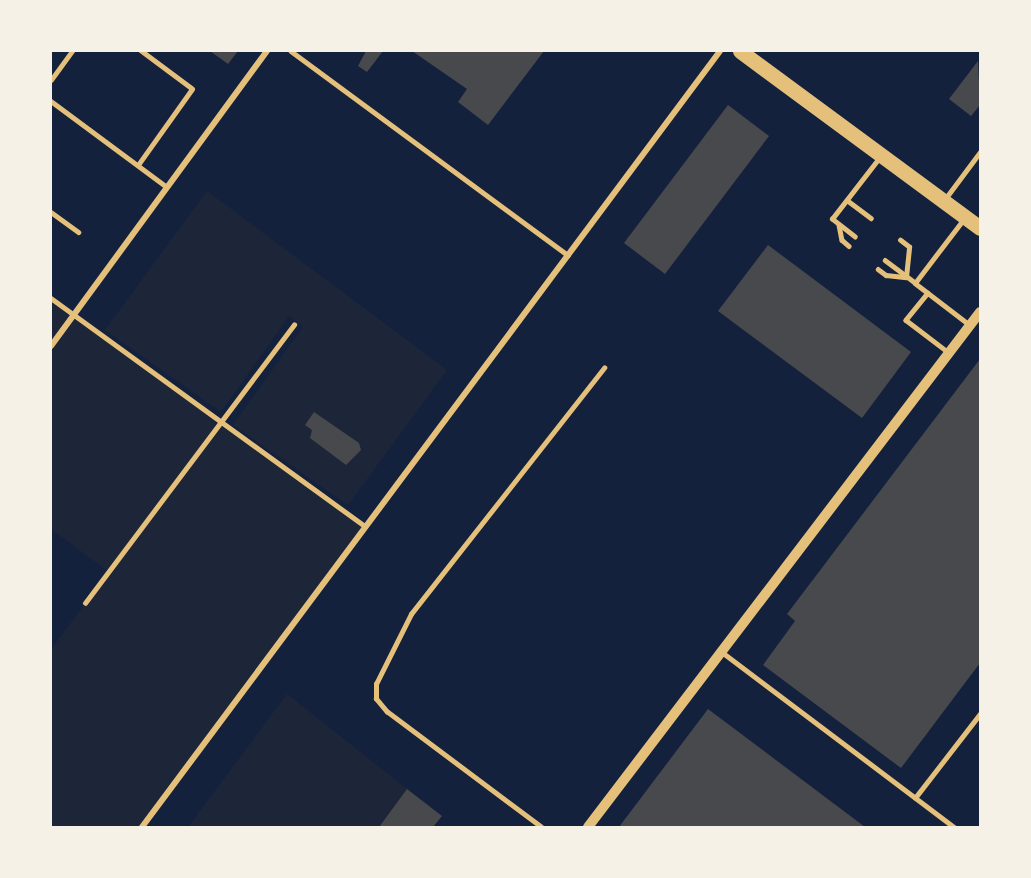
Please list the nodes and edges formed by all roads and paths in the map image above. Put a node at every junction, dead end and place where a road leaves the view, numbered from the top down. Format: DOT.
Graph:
graph roads {
  1 [pos="72,51"];
  2 [pos="141,51"];
  3 [pos="267,51"];
  4 [pos="291,51"];
  5 [pos="720,51"];
  6 [pos="740,51"];
  7 [pos="51,80"];
  8 [pos="51,101"];
  9 [pos="980,152"];
  10 [pos="881,155"];
  11 [pos="138,165"];
  12 [pos="167,187"];
  13 [pos="847,200"];
  14 [pos="944,201"];
  15 [pos="51,212"];
  16 [pos="965,217"];
  17 [pos="871,218"];
  18 [pos="838,224"];
  19 [pos="980,228"];
  20 [pos="79,232"];
  21 [pos="855,237"];
  22 [pos="900,240"];
  23 [pos="849,246"];
  24 [pos="568,255"];
  25 [pos="885,260"];
  26 [pos="878,269"];
  27 [pos="906,277"];
  28 [pos="915,283"];
  29 [pos="928,293"];
  30 [pos="51,298"];
  31 [pos="980,312"];
  32 [pos="74,315"];
  33 [pos="294,325"];
  34 [pos="970,325"];
  35 [pos="51,346"];
  36 [pos="950,352"];
  37 [pos="604,368"];
  38 [pos="222,423"];
  39 [pos="364,526"];
  40 [pos="85,603"];
  41 [pos="722,652"];
  42 [pos="980,714"];
  43 [pos="915,798"];
  44 [pos="142,827"];
  45 [pos="541,827"];
  46 [pos="588,827"];
  47 [pos="954,827"];
  1 -- 7 [label="lane"];
  2 -- 11 [label="lane"];
  3 -- 12 [label="street"];
  4 -- 24 [label="lane"];
  5 -- 24 [label="street"];
  6 -- 10 [label="main road"];
  8 -- 11 [label="lane"];
  9 -- 14 [label="lane"];
  10 -- 13 [label="lane"];
  10 -- 14 [label="main road"];
  11 -- 12 [label="lane"];
  12 -- 32 [label="street"];
  13 -- 17 [label="lane"];
  13 -- 18 [label="lane"];
  14 -- 16 [label="main road"];
  15 -- 20 [label="lane"];
  16 -- 19 [label="main road"];
  16 -- 28 [label="lane"];
  18 -- 21 [label="lane"];
  18 -- 23 [label="lane"];
  22 -- 27 [label="lane"];
  24 -- 39 [label="street"];
  25 -- 27 [label="lane"];
  26 -- 27 [label="lane"];
  27 -- 28 [label="lane"];
  28 -- 29 [label="lane"];
  29 -- 34 [label="lane"];
  29 -- 36 [label="lane"];
  30 -- 32 [label="lane"];
  31 -- 34 [label="street"];
  32 -- 35 [label="street"];
  32 -- 38 [label="lane"];
  33 -- 38 [label="lane"];
  34 -- 36 [label="street"];
  36 -- 41 [label="street"];
  37 -- 45 [label="lane"];
  38 -- 39 [label="lane"];
  38 -- 40 [label="lane"];
  39 -- 44 [label="street"];
  41 -- 43 [label="lane"];
  41 -- 46 [label="street"];
  42 -- 43 [label="lane"];
  43 -- 47 [label="lane"];
}
